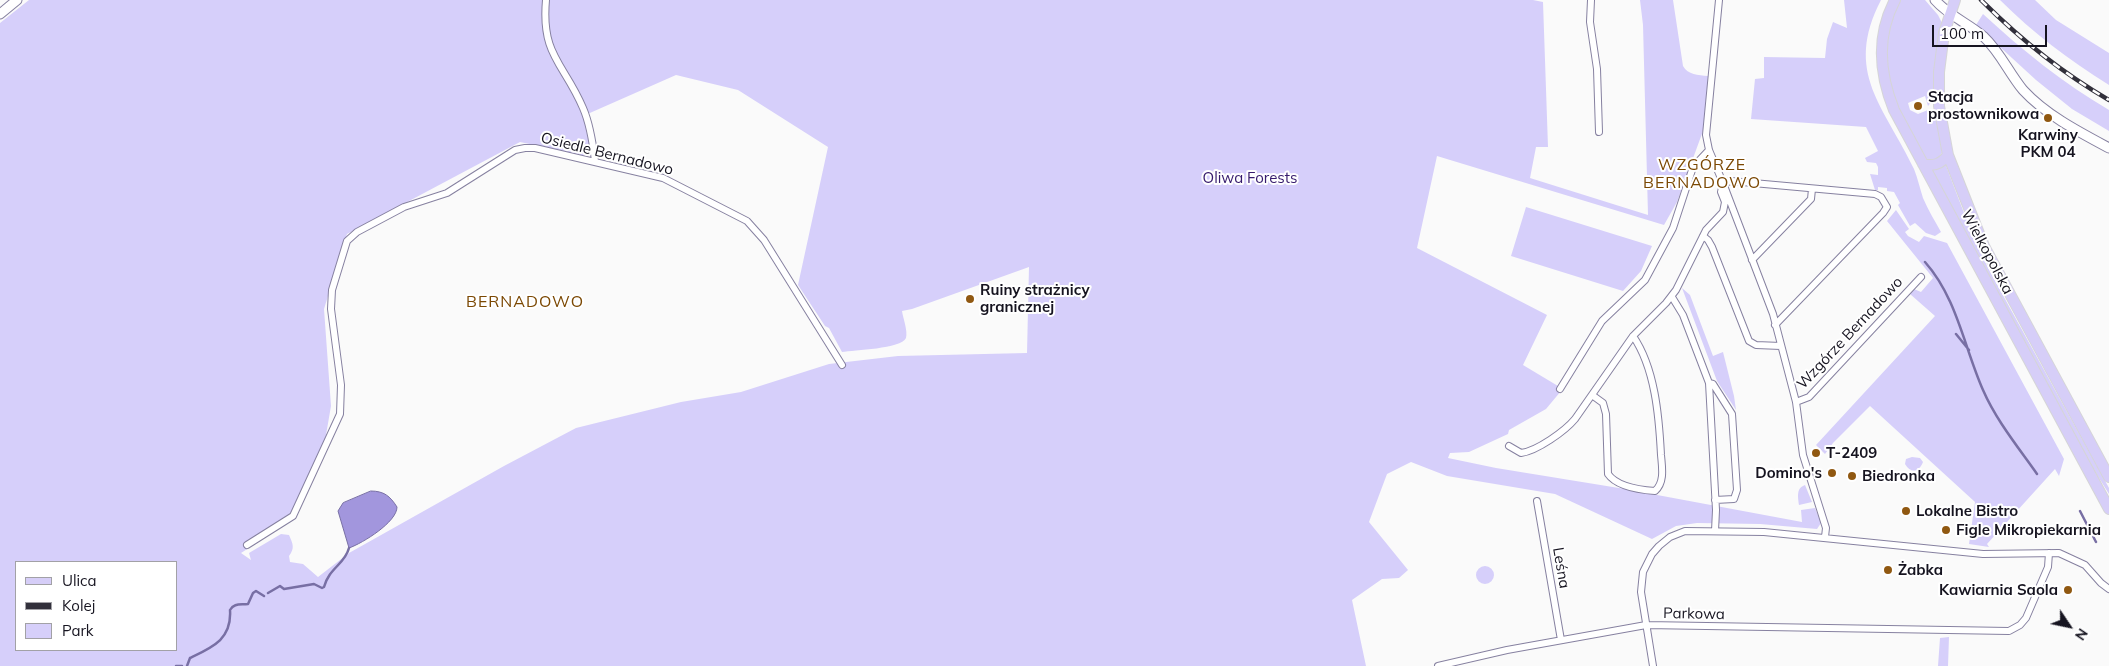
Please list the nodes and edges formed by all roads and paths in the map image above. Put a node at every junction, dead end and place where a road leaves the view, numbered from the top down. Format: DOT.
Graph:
graph roads {
  1 [pos="17,0"];
  2 [pos="546,0"];
  3 [pos="1591,0"];
  4 [pos="1720,0"];
  5 [pos="1895,0"];
  6 [pos="1935,0"];
  7 [pos="1954,1"];
  8 [pos="0,14"];
  9 [pos="1950,14"];
  10 [pos="1599,132"];
  11 [pos="2109,148"];
  12 [pos="1709,150"];
  13 [pos="1948,155"];
  14 [pos="596,161"];
  15 [pos="1923,164"];
  16 [pos="1723,183"];
  17 [pos="1812,189"];
  18 [pos="1703,236"];
  19 [pos="1752,260"];
  20 [pos="1921,277"];
  21 [pos="1672,297"];
  22 [pos="1775,325"];
  23 [pos="1632,336"];
  24 [pos="1780,346"];
  25 [pos="842,365"];
  26 [pos="1709,383"];
  27 [pos="1560,388"];
  28 [pos="1592,395"];
  29 [pos="1796,402"];
  30 [pos="1509,446"];
  31 [pos="2109,477"];
  32 [pos="1715,500"];
  33 [pos="1537,501"];
  34 [pos="2109,509"];
  35 [pos="1715,531"];
  36 [pos="1825,537"];
  37 [pos="247,545"];
  38 [pos="2048,552"];
  39 [pos="2109,589"];
  40 [pos="1646,626"];
  41 [pos="1561,640"];
  42 [pos="1438,666"];
  43 [pos="1653,666"];
  1 -- 8 [label="street"];
  2 -- 14 [label="street"];
  3 -- 10 [label="street"];
  4 -- 12 [label="street, Wzgórze Bernadowo"];
  5 -- 15 [label="main road, Wielkopolska"];
  6 -- 9 [label="street"];
  7 -- 9 [label="main road, Wielkopolska"];
  9 -- 11 [label="street"];
  9 -- 13 [label="main road, Wielkopolska"];
  12 -- 16 [label="street, Wzgórze Bernadowo"];
  12 -- 27 [label="street"];
  13 -- 15 [label="main road"];
  13 -- 31 [label="main road, Wielkopolska"];
  14 -- 25 [label="street, Osiedle Bernadowo"];
  14 -- 37 [label="street, Osiedle Bernadowo"];
  15 -- 34 [label="main road, Wielkopolska"];
  16 -- 17 [label="street"];
  16 -- 18 [label="street, Wzgórze Bernadowo"];
  16 -- 19 [label="street, Wzgórze Bernadowo"];
  17 -- 19 [label="street"];
  17 -- 22 [label="street"];
  18 -- 21 [label="street, Wzgórze Bernadowo"];
  18 -- 24 [label="street"];
  19 -- 22 [label="street, Wzgórze Bernadowo"];
  20 -- 29 [label="street, Wzgórze Bernadowo"];
  21 -- 23 [label="street, Wzgórze Bernadowo"];
  21 -- 26 [label="street"];
  22 -- 24 [label="street, Wzgórze Bernadowo"];
  23 -- 28 [label="street, Wzgórze Bernadowo"];
  23 -- 28 [label="street"];
  24 -- 29 [label="street, Wzgórze Bernadowo"];
  26 -- 32 [label="street"];
  26 -- 32 [label="street"];
  28 -- 30 [label="street, Wzgórze Bernadowo"];
  29 -- 36 [label="street, Wzgórze Bernadowo"];
  32 -- 35 [label="street"];
  33 -- 41 [label="street, Leśna"];
  35 -- 36 [label="street, Parkowa"];
  35 -- 40 [label="street, Parkowa"];
  36 -- 38 [label="street, Parkowa"];
  38 -- 39 [label="street, Parkowa"];
  38 -- 40 [label="street, Parkowa"];
  40 -- 41 [label="street"];
  40 -- 43 [label="street"];
  41 -- 42 [label="street"];
}
